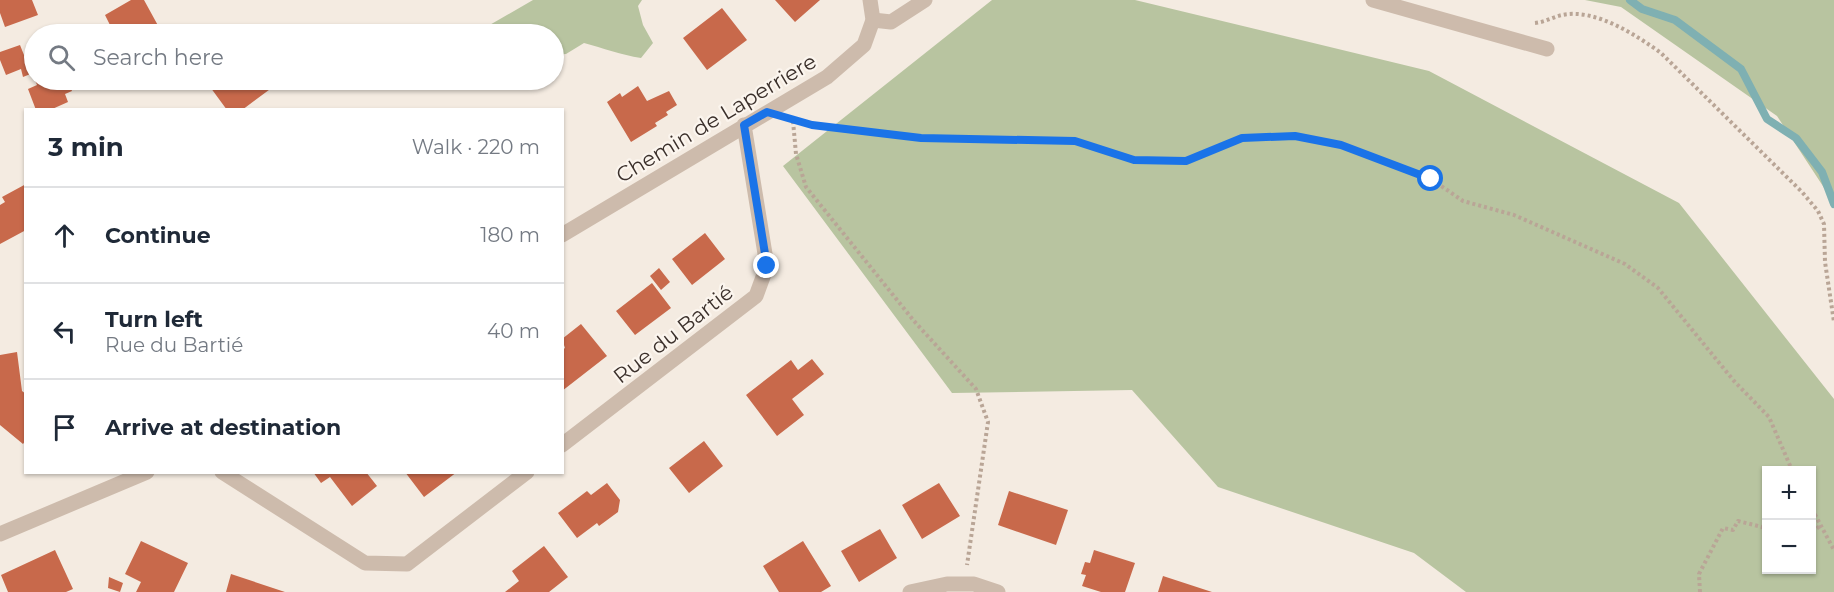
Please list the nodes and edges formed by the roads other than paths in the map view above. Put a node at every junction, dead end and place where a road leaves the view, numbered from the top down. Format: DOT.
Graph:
graph roads {
  1 [pos="870,0"];
  2 [pos="925,0"];
  3 [pos="1373,0"];
  4 [pos="873,20"];
  5 [pos="1547,49"];
  6 [pos="744,125"];
  7 [pos="564,234"];
  8 [pos="564,443"];
  9 [pos="142,474"];
  10 [pos="225,474"];
  11 [pos="524,474"];
  12 [pos="0,534"];
  13 [pos="910,592"];
  14 [pos="998,592"];
  1 -- 4 [label="street"];
  2 -- 4 [label="street"];
  3 -- 5 [label="street"];
  4 -- 6 [label="street, Chemin de Laperriere"];
  6 -- 7 [label="street, Chemin de Laperriere"];
  6 -- 8 [label="street, Rue du Bartié"];
  9 -- 12 [label="street"];
  10 -- 11 [label="street"];
  13 -- 14 [label="street"];
}
